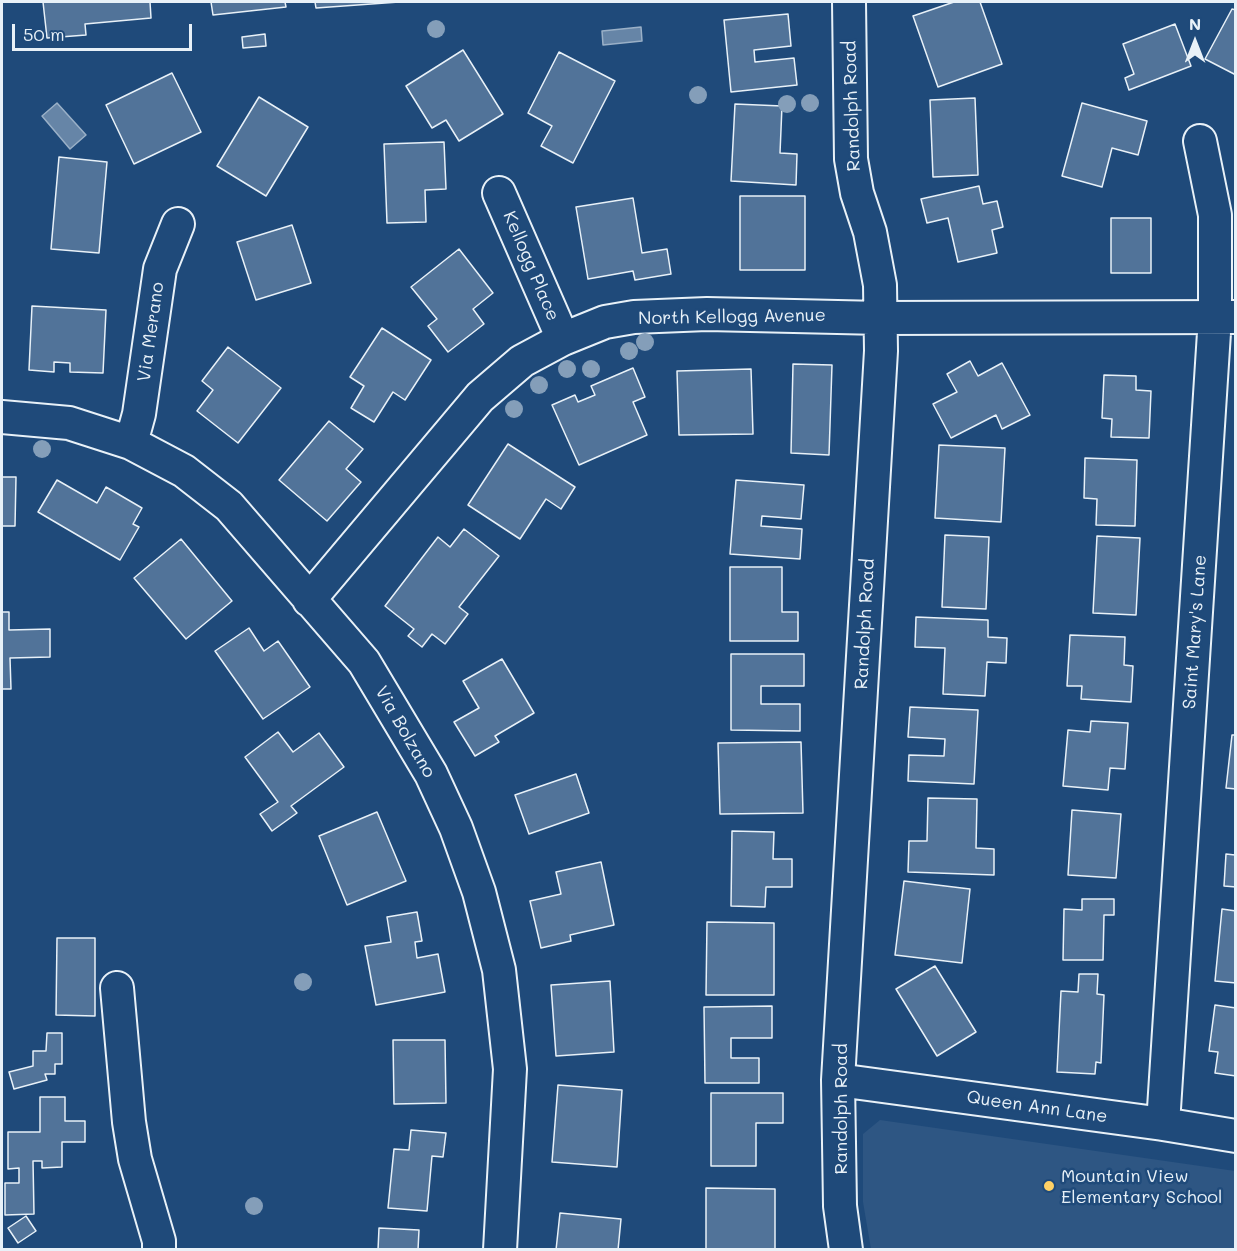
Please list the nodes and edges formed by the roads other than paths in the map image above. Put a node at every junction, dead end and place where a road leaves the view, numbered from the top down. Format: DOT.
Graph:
graph roads {
  1 [pos="849,2"];
  2 [pos="1200,141"];
  3 [pos="499,193"];
  4 [pos="178,224"];
  5 [pos="1225,317"];
  6 [pos="881,318"];
  7 [pos="563,339"];
  8 [pos="2,417"];
  9 [pos="132,443"];
  10 [pos="309,600"];
  11 [pos="117,987"];
  12 [pos="838,1080"];
  13 [pos="1163,1124"];
  14 [pos="1236,1136"];
  15 [pos="159,1250"];
  16 [pos="500,1250"];
  17 [pos="846,1250"];
  1 -- 6 [label="street, Randolph Road"];
  2 -- 5 [label="street, Saint Mary's Lane"];
  3 -- 7 [label="street, Kellogg Place"];
  4 -- 9 [label="street, Via Merano"];
  5 -- 6 [label="street, North Kellogg Avenue"];
  5 -- 13 [label="street, Saint Mary's Lane"];
  6 -- 7 [label="street, North Kellogg Avenue"];
  6 -- 12 [label="street, Randolph Road"];
  7 -- 10 [label="street, North Kellogg Avenue"];
  8 -- 9 [label="street, Via Bolzano"];
  9 -- 10 [label="street, Via Bolzano"];
  10 -- 16 [label="street, Via Bolzano"];
  11 -- 15 [label="street"];
  12 -- 13 [label="street, Queen Ann Lane"];
  12 -- 17 [label="street, Randolph Road"];
  13 -- 14 [label="street, Queen Ann Lane"];
}
